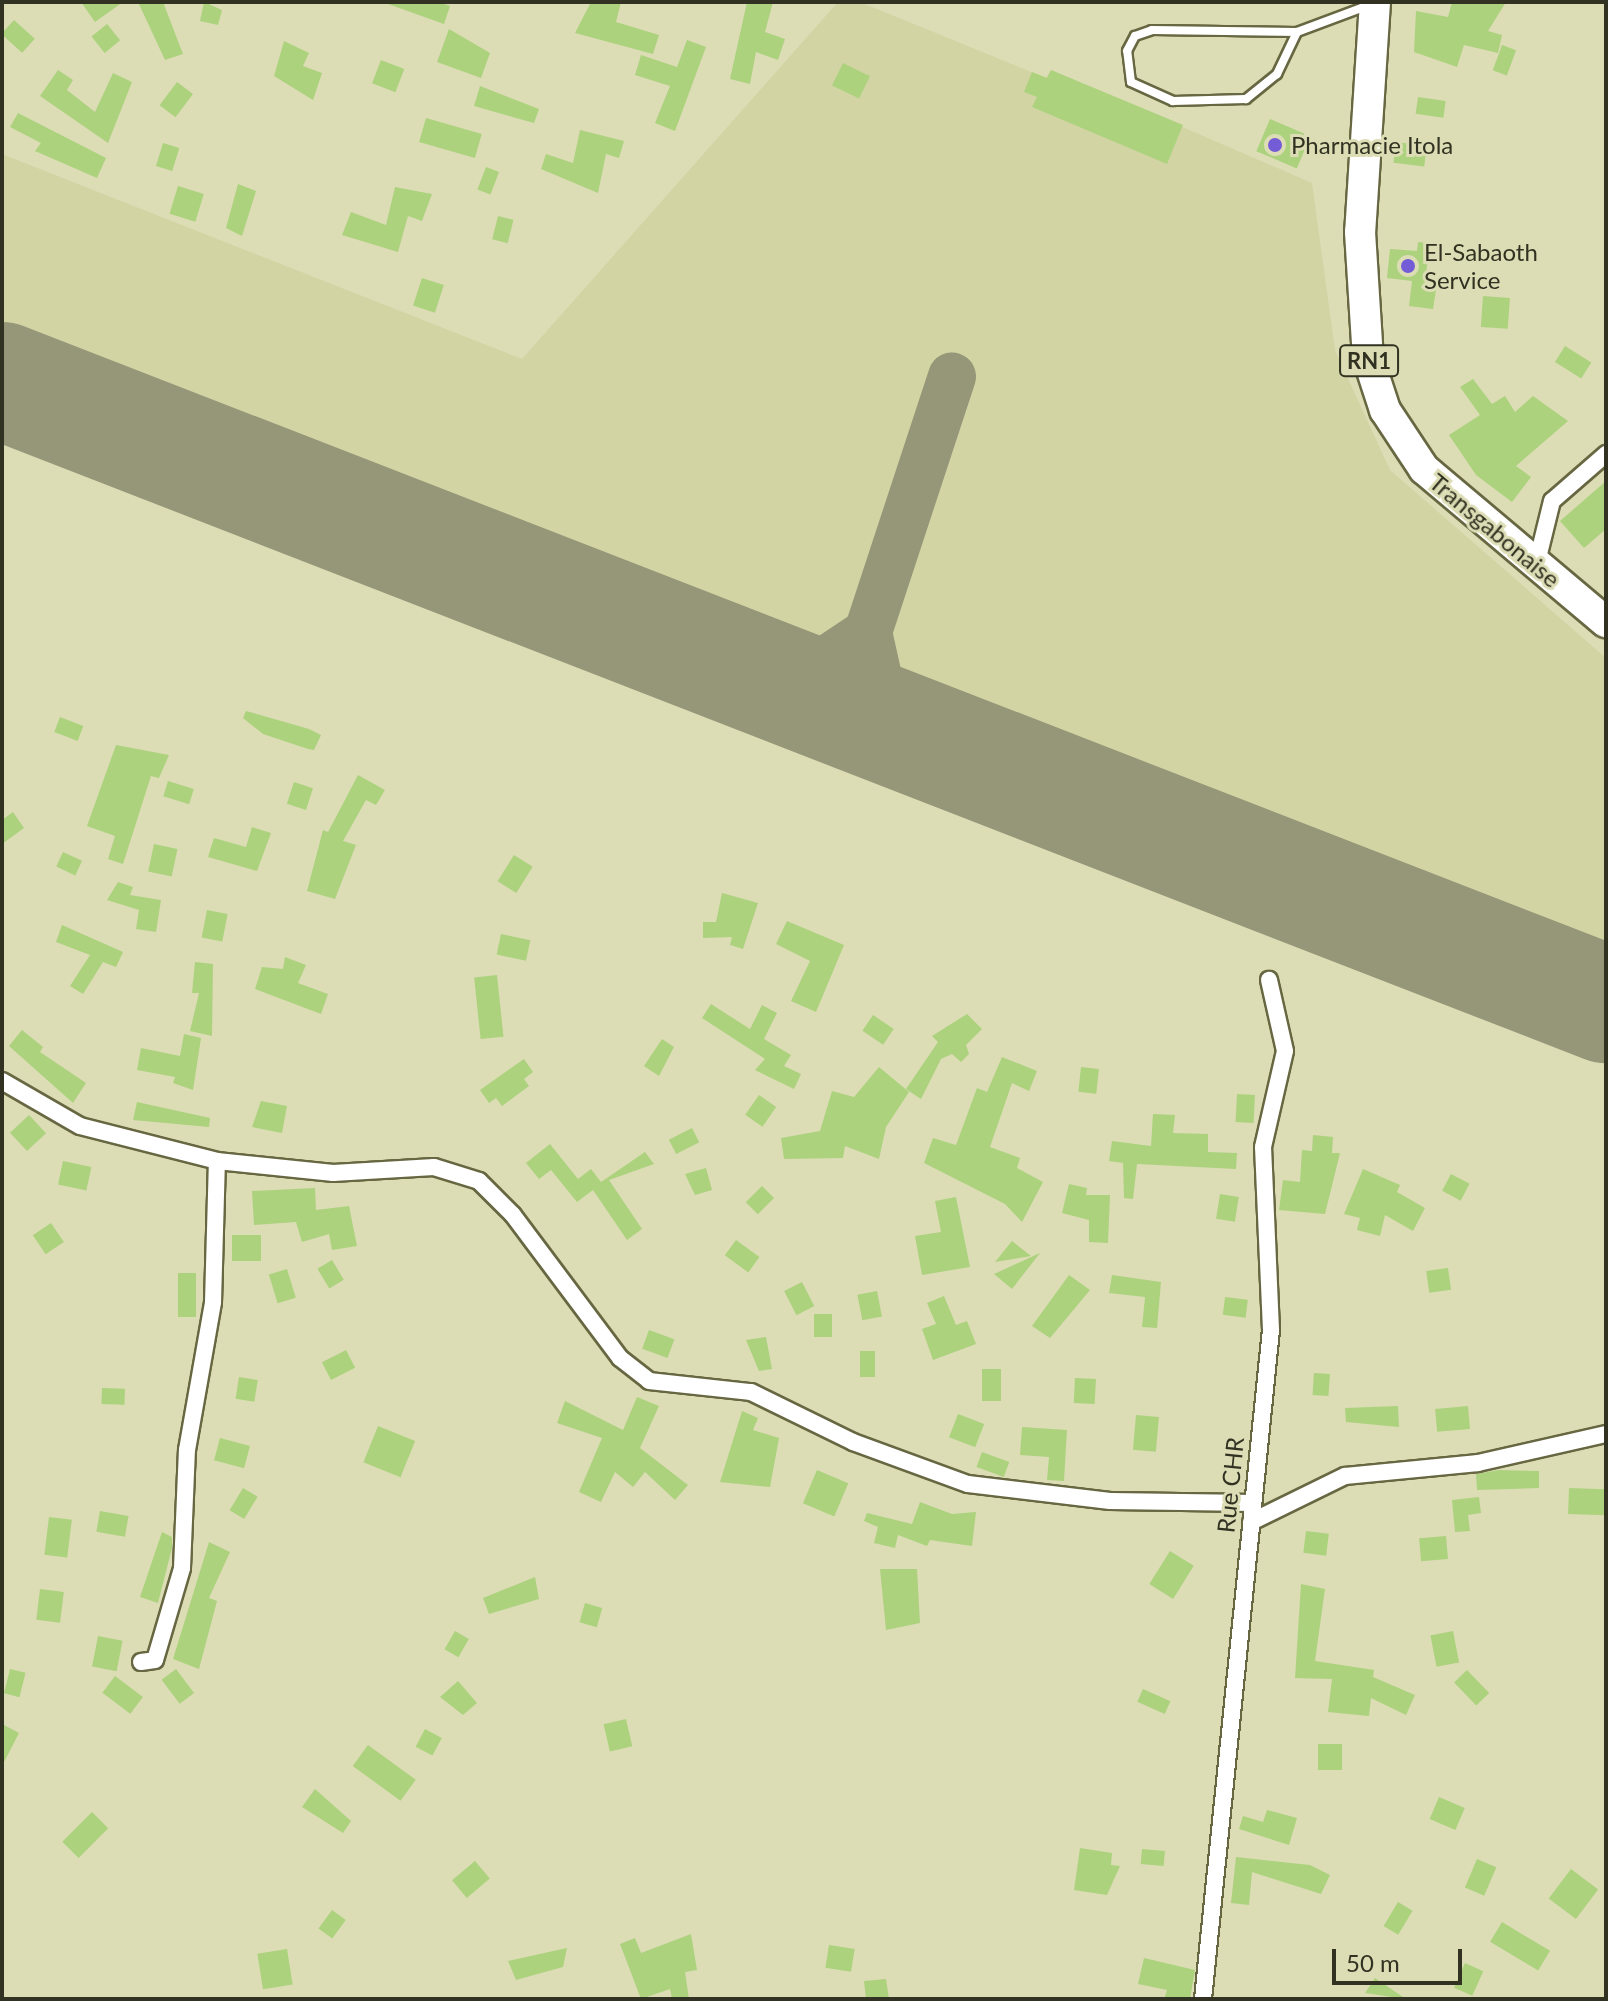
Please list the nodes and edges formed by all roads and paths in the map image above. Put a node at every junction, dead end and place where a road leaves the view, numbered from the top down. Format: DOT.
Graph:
graph roads {
  1 [pos="1375,2"];
  2 [pos="1297,32"];
  3 [pos="1606,454"];
  4 [pos="1536,566"];
  5 [pos="1606,622"];
  6 [pos="1269,980"];
  7 [pos="2,1081"];
  8 [pos="217,1161"];
  9 [pos="1606,1434"];
  10 [pos="1253,1503"];
  11 [pos="1251,1522"];
  12 [pos="141,1662"];
  13 [pos="1203,1999"];
  1 -- 2 [label="lane"];
  1 -- 4 [label="highway, Transgabonaise / RN1"];
  2 -- 2 [label="lane"];
  3 -- 4 [label="street"];
  4 -- 5 [label="highway, Transgabonaise / RN1"];
  6 -- 10 [label="street, Rue CHR"];
  7 -- 8 [label="street"];
  8 -- 10 [label="street"];
  8 -- 12 [label="street"];
  9 -- 11 [label="street"];
  10 -- 11 [label="street, Rue CHR"];
  11 -- 13 [label="street, Rue CHR"];
}
